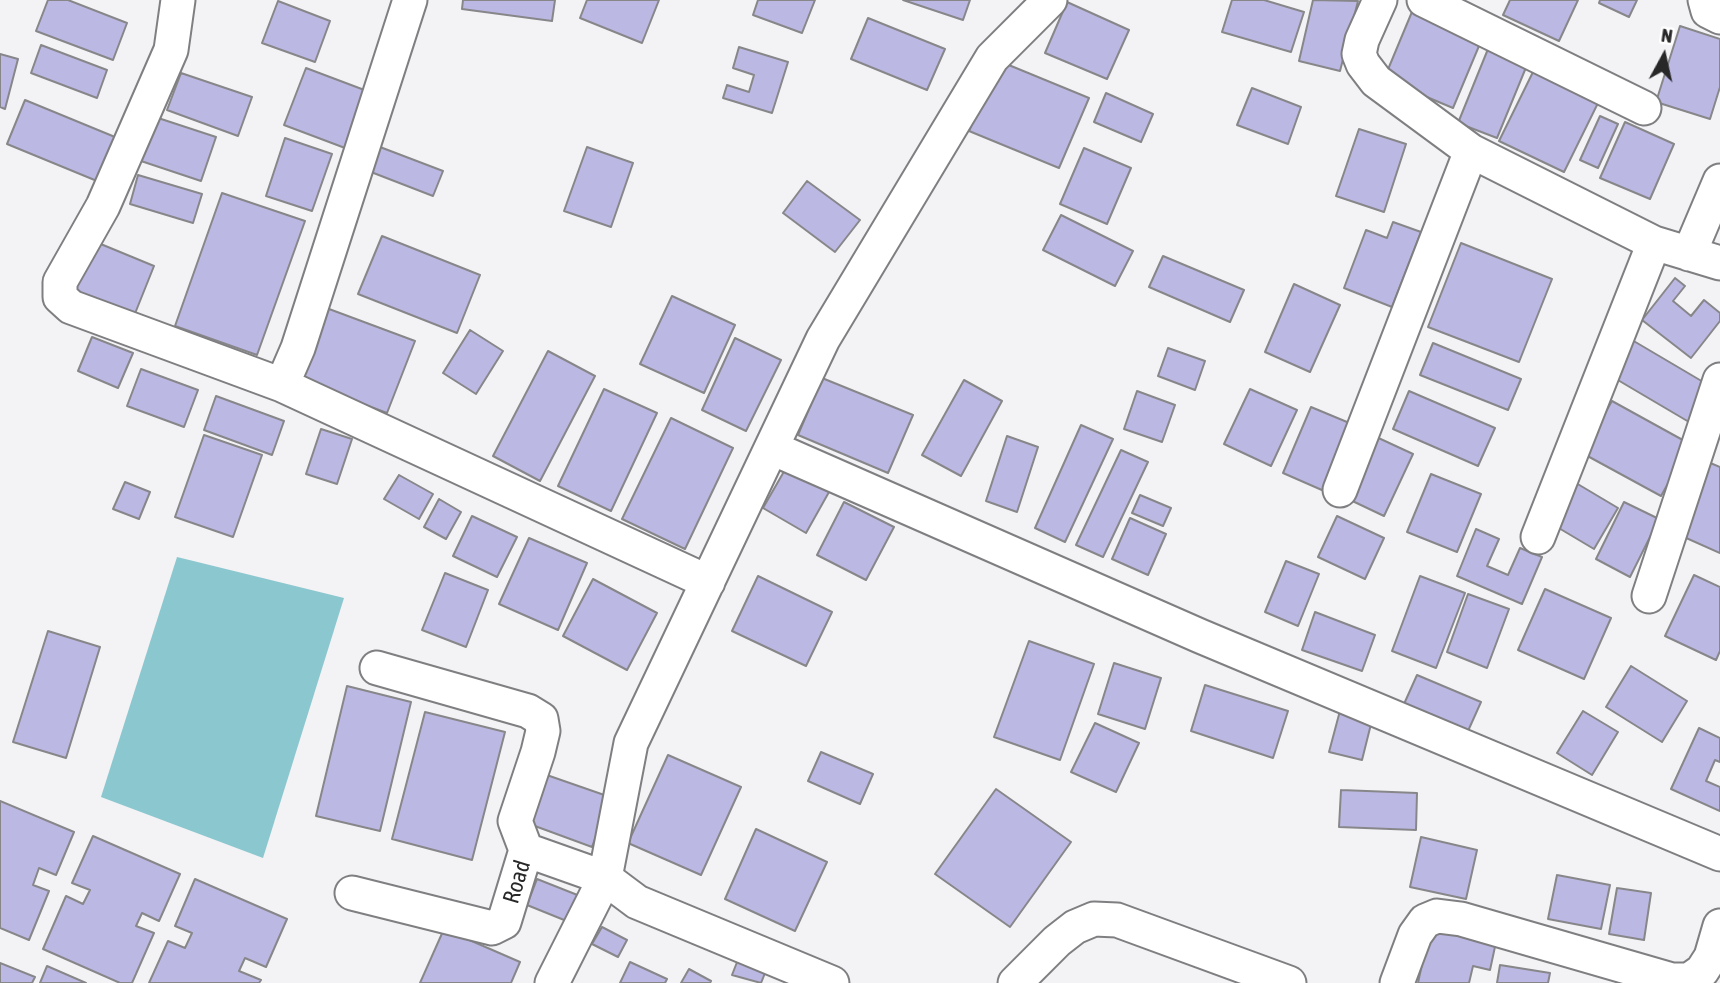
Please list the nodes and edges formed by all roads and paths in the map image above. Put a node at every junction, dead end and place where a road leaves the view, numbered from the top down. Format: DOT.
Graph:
graph roads {
  1 [pos="178,0"];
  2 [pos="410,0"];
  3 [pos="1050,0"];
  4 [pos="1380,0"];
  5 [pos="1424,0"];
  6 [pos="1705,0"];
  7 [pos="1720,17"];
  8 [pos="1644,108"];
  9 [pos="1471,150"];
  10 [pos="1720,181"];
  11 [pos="1654,243"];
  12 [pos="1705,258"];
  13 [pos="1720,380"];
  14 [pos="282,385"];
  15 [pos="772,448"];
  16 [pos="1340,490"];
  17 [pos="1538,537"];
  18 [pos="708,582"];
  19 [pos="1649,596"];
  20 [pos="377,668"];
  21 [pos="526,850"];
  22 [pos="1720,854"];
  23 [pos="605,878"];
  24 [pos="352,893"];
  25 [pos="1720,926"];
  26 [pos="552,983"];
  27 [pos="832,983"];
  28 [pos="1015,983"];
  29 [pos="1289,983"];
  30 [pos="1397,983"];
  1 -- 14 [label="street"];
  2 -- 14 [label="street"];
  3 -- 15 [label="street"];
  4 -- 9 [label="street"];
  5 -- 8 [label="street"];
  6 -- 7 [label="street"];
  9 -- 11 [label="street"];
  9 -- 16 [label="street"];
  10 -- 12 [label="street"];
  11 -- 12 [label="street"];
  11 -- 17 [label="street"];
  13 -- 19 [label="street"];
  14 -- 18 [label="street"];
  15 -- 18 [label="street"];
  15 -- 22 [label="street"];
  18 -- 23 [label="street"];
  20 -- 21 [label="street"];
  21 -- 23 [label="street, Road"];
  21 -- 24 [label="street, Road"];
  23 -- 26 [label="street"];
  23 -- 27 [label="street, Road"];
  25 -- 30 [label="street"];
  28 -- 29 [label="street"];
}
